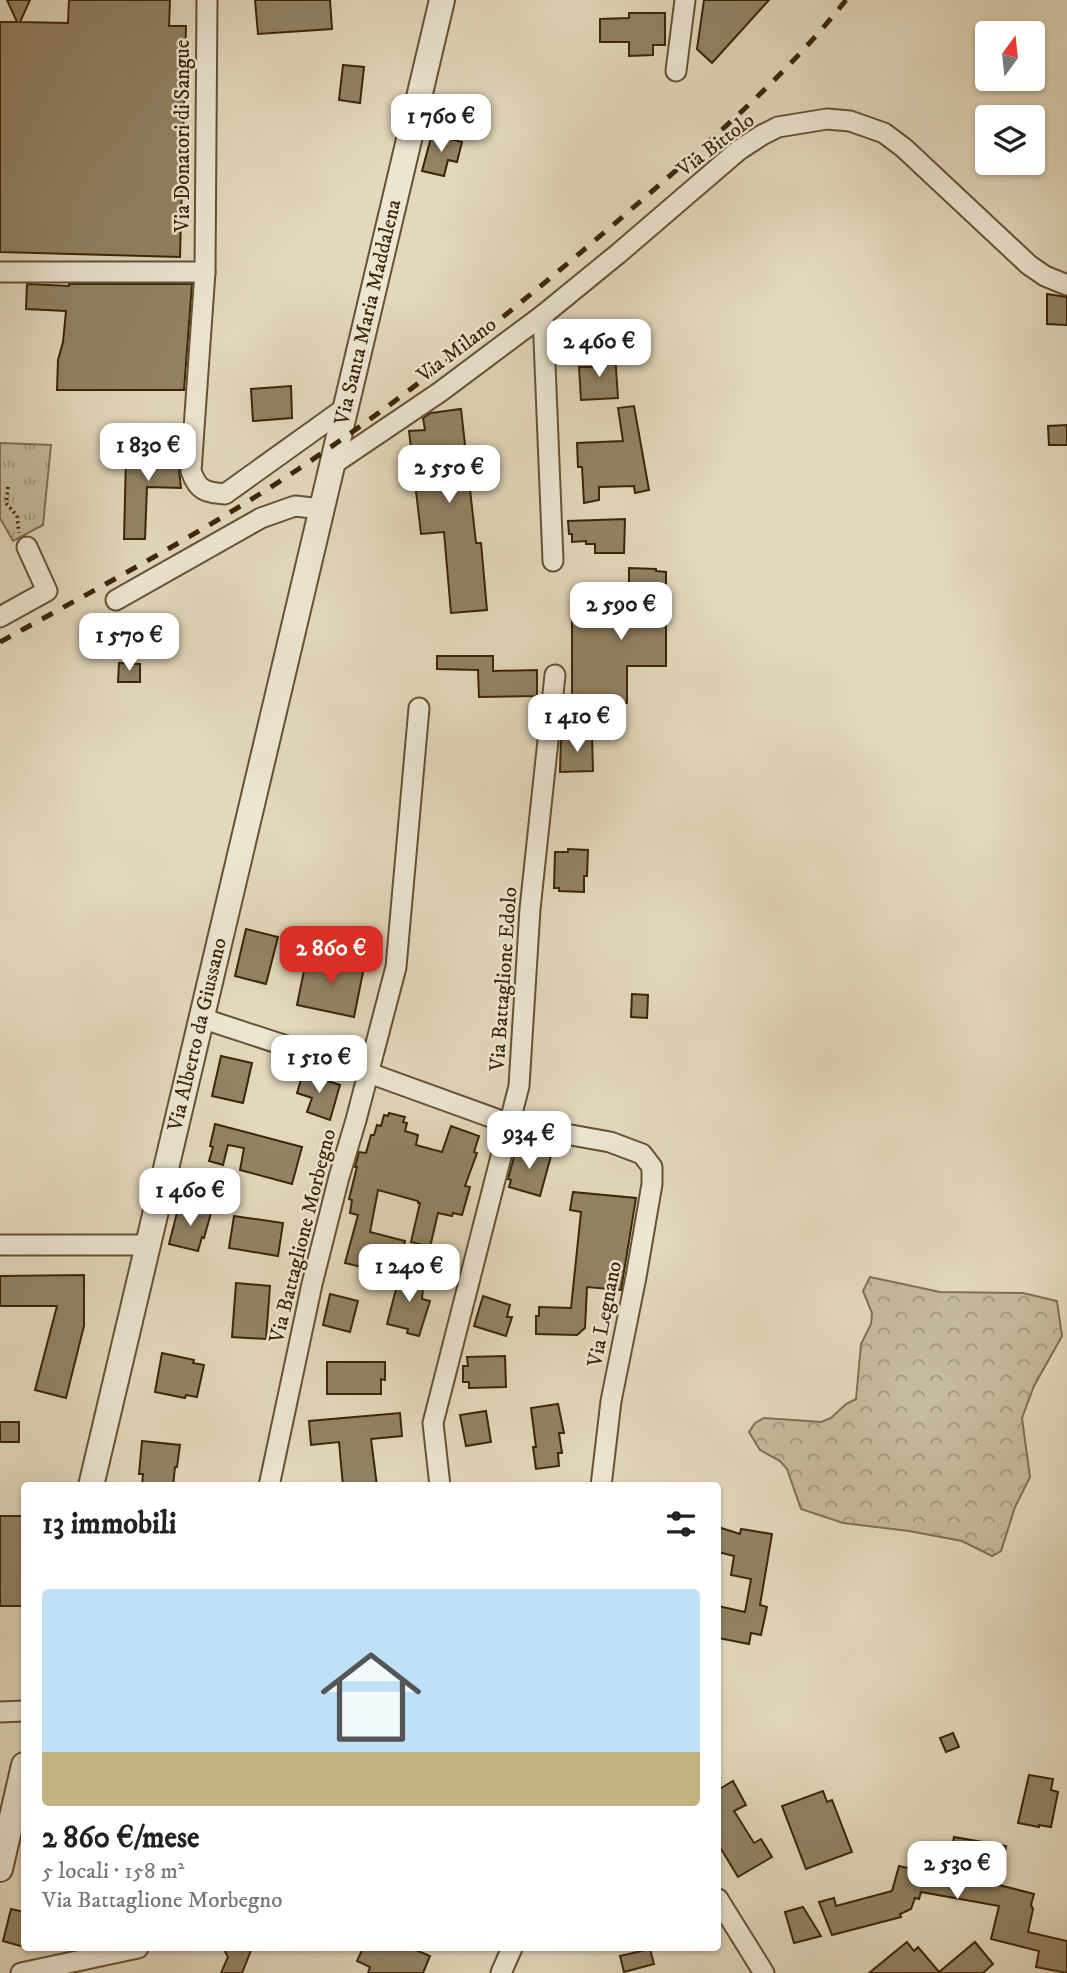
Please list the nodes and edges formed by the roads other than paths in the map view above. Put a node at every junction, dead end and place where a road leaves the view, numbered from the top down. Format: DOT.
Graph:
graph roads {
  1 [pos="207,0"];
  2 [pos="442,0"];
  3 [pos="685,0"];
  4 [pos="676,71"];
  5 [pos="0,272"];
  6 [pos="205,272"];
  7 [pos="1067,285"];
  8 [pos="543,315"];
  9 [pos="345,408"];
  10 [pos="332,465"];
  11 [pos="322,509"];
  12 [pos="27,547"];
  13 [pos="554,561"];
  14 [pos="116,600"];
  15 [pos="0,617"];
  16 [pos="296,624"];
  17 [pos="555,675"];
  18 [pos="419,708"];
  19 [pos="201,1018"];
  20 [pos="369,1073"];
  21 [pos="510,1124"];
  22 [pos="0,1245"];
  23 [pos="148,1245"];
  24 [pos="92,1482"];
  25 [pos="270,1482"];
  26 [pos="440,1482"];
  27 [pos="601,1482"];
  28 [pos="21,1711"];
  29 [pos="0,1712"];
  30 [pos="21,1778"];
  31 [pos="0,1869"];
  32 [pos="721,1904"];
  33 [pos="124,1951"];
  34 [pos="511,1951"];
  35 [pos="21,1973"];
  36 [pos="501,1973"];
  37 [pos="764,1973"];
  1 -- 6 [label="street, Via Donatori di Sangue"];
  2 -- 9 [label="street, Via Santa Maria Maddalena"];
  3 -- 4 [label="street"];
  5 -- 6 [label="street"];
  6 -- 9 [label="street, Via Donatori di Sangue"];
  7 -- 8 [label="street, Via Bittolo"];
  8 -- 10 [label="street, Via Milano"];
  8 -- 13 [label="street"];
  9 -- 10 [label="street, Via Santa Maria Maddalena"];
  10 -- 11 [label="street, Via Santa Maria Maddalena"];
  11 -- 14 [label="street"];
  11 -- 16 [label="street, Via Santa Maria Maddalena"];
  12 -- 15 [label="street"];
  16 -- 19 [label="street, Via Alberto da Giussano"];
  17 -- 21 [label="street, Via Battaglione Edolo"];
  18 -- 20 [label="street, Via Battaglione Morbegno"];
  19 -- 20 [label="street"];
  19 -- 23 [label="street, Via Alberto da Giussano"];
  20 -- 21 [label="street"];
  20 -- 25 [label="street, Via Battaglione Morbegno"];
  21 -- 26 [label="street, Via Battaglione Edolo"];
  21 -- 27 [label="street, Via Legnano"];
  22 -- 23 [label="street"];
  23 -- 24 [label="street, Via Alberto da Giussano"];
  28 -- 29 [label="street"];
  30 -- 31 [label="street"];
  32 -- 37 [label="street"];
  33 -- 35 [label="street"];
  34 -- 36 [label="street"];
}
